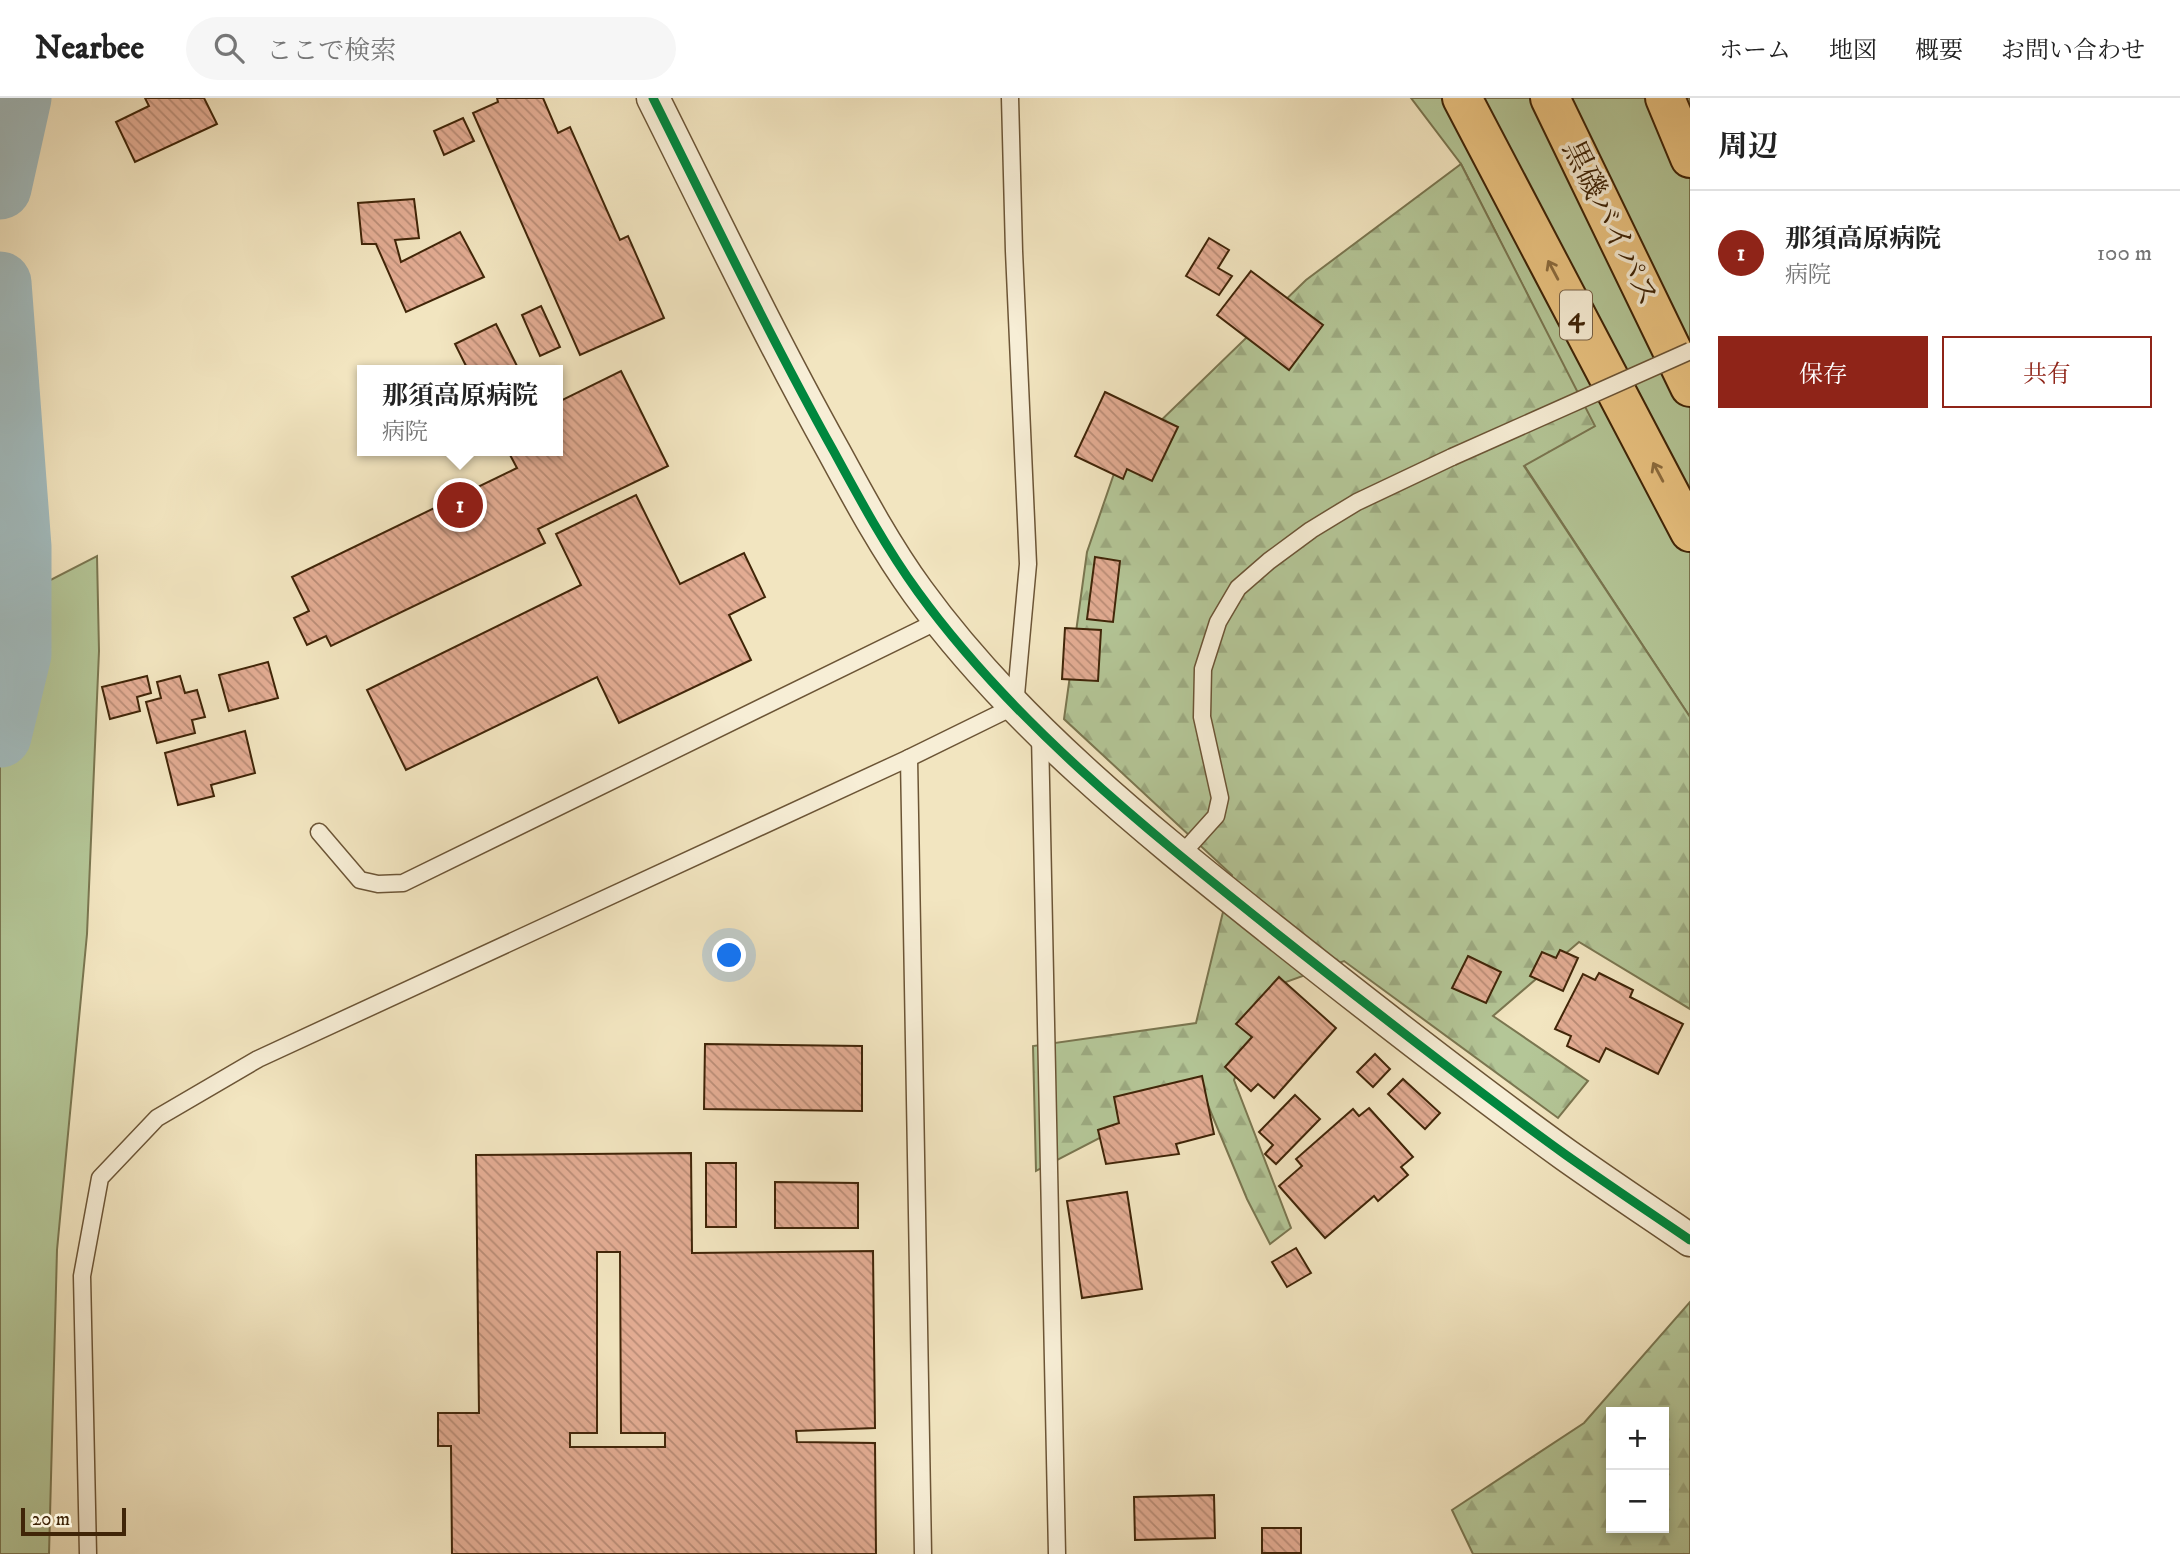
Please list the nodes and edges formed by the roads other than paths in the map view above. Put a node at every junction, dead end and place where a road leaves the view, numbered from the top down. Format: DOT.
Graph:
graph roads {
  1 [pos="653,98"];
  2 [pos="1010,98"];
  3 [pos="1462,98"];
  4 [pos="1550,98"];
  5 [pos="1665,98"];
  6 [pos="1690,158"];
  7 [pos="1690,351"];
  8 [pos="1690,387"];
  9 [pos="1690,532"];
  10 [pos="940,620"];
  11 [pos="1015,706"];
  12 [pos="1040,729"];
  13 [pos="909,758"];
  14 [pos="319,832"];
  15 [pos="1180,856"];
  16 [pos="1690,1240"];
  17 [pos="88,1554"];
  18 [pos="923,1554"];
  19 [pos="1058,1554"];
  1 -- 10 [label="street"];
  2 -- 11 [label="lane"];
  9 -- 3 [label="highway, 4, one-way"];
  4 -- 8 [label="highway, 黒磯バイパス"];
  5 -- 6 [label="highway"];
  7 -- 15 [label="lane, bridge"];
  10 -- 11 [label="street"];
  10 -- 14 [label="lane"];
  11 -- 12 [label="street"];
  11 -- 13 [label="lane"];
  12 -- 15 [label="street"];
  12 -- 19 [label="lane"];
  13 -- 17 [label="lane"];
  13 -- 18 [label="lane"];
  15 -- 16 [label="street"];
}
